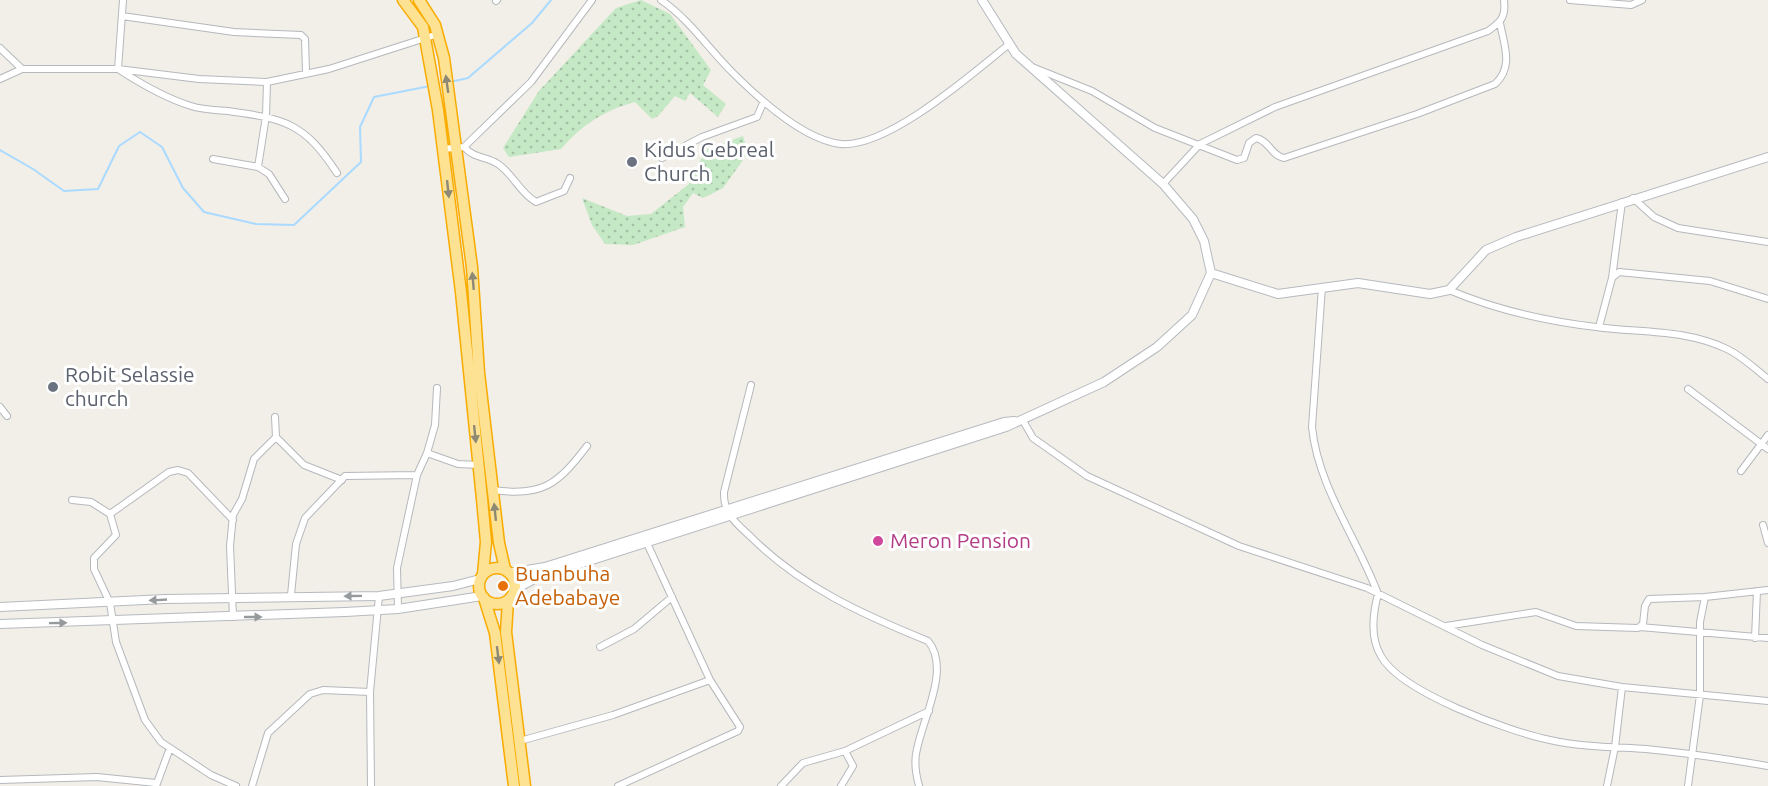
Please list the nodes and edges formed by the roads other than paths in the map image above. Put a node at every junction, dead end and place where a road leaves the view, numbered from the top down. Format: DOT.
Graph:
graph roads {
  1 [pos="123,0"];
  2 [pos="592,0"];
  3 [pos="662,0"];
  4 [pos="982,0"];
  5 [pos="1504,0"];
  6 [pos="1570,0"];
  7 [pos="1642,0"];
  8 [pos="412,2"];
  9 [pos="122,16"];
  10 [pos="1500,23"];
  11 [pos="438,34"];
  12 [pos="426,37"];
  13 [pos="1008,45"];
  14 [pos="0,48"];
  15 [pos="1026,64"];
  16 [pos="22,69"];
  17 [pos="118,69"];
  18 [pos="306,72"];
  19 [pos="0,79"];
  20 [pos="267,81"];
  21 [pos="763,103"];
  22 [pos="266,116"];
  23 [pos="1200,144"];
  24 [pos="460,148"];
  25 [pos="443,149"];
  26 [pos="1768,157"];
  27 [pos="662,158"];
  28 [pos="213,159"];
  29 [pos="258,167"];
  30 [pos="337,173"];
  31 [pos="570,178"];
  32 [pos="1163,184"];
  33 [pos="1633,198"];
  34 [pos="285,199"];
  35 [pos="1622,202"];
  36 [pos="1768,242"];
  37 [pos="1211,273"];
  38 [pos="1612,278"];
  39 [pos="1322,287"];
  40 [pos="1449,290"];
  41 [pos="1768,299"];
  42 [pos="1599,327"];
  43 [pos="471,340"];
  44 [pos="474,374"];
  45 [pos="1768,379"];
  46 [pos="751,385"];
  47 [pos="437,388"];
  48 [pos="1688,389"];
  49 [pos="0,407"];
  50 [pos="7,416"];
  51 [pos="275,417"];
  52 [pos="1018,420"];
  53 [pos="1768,435"];
  54 [pos="276,437"];
  55 [pos="1761,443"];
  56 [pos="587,446"];
  57 [pos="1768,449"];
  58 [pos="427,453"];
  59 [pos="479,465"];
  60 [pos="1741,471"];
  61 [pos="417,475"];
  62 [pos="342,480"];
  63 [pos="493,490"];
  64 [pos="72,500"];
  65 [pos="727,512"];
  66 [pos="110,514"];
  67 [pos="232,520"];
  68 [pos="1763,525"];
  69 [pos="645,539"];
  70 [pos="1768,543"];
  71 [pos="507,571"];
  72 [pos="481,576"];
  73 [pos="514,590"];
  74 [pos="1768,590"];
  75 [pos="1757,591"];
  76 [pos="396,593"];
  77 [pos="1378,594"];
  78 [pos="291,595"];
  79 [pos="378,596"];
  80 [pos="483,597"];
  81 [pos="672,597"];
  82 [pos="1705,597"];
  83 [pos="233,598"];
  84 [pos="508,600"];
  85 [pos="110,603"];
  86 [pos="2,605"];
  87 [pos="398,609"];
  88 [pos="378,610"];
  89 [pos="233,617"];
  90 [pos="114,622"];
  91 [pos="2,625"];
  92 [pos="1445,627"];
  93 [pos="1640,627"];
  94 [pos="1700,634"];
  95 [pos="1755,638"];
  96 [pos="1768,638"];
  97 [pos="600,647"];
  98 [pos="710,680"];
  99 [pos="1622,687"];
  100 [pos="370,692"];
  101 [pos="1700,695"];
  102 [pos="1768,701"];
  103 [pos="929,711"];
  104 [pos="520,741"];
  105 [pos="1615,747"];
  106 [pos="170,748"];
  107 [pos="844,751"];
  108 [pos="1692,754"];
  109 [pos="1768,766"];
  110 [pos="121,778"];
  111 [pos="22,779"];
  112 [pos="0,783"];
  113 [pos="156,784"];
  114 [pos="27,786"];
  115 [pos="121,786"];
  116 [pos="236,786"];
  117 [pos="252,786"];
  118 [pos="371,786"];
  119 [pos="514,786"];
  120 [pos="525,786"];
  121 [pos="618,786"];
  122 [pos="781,786"];
  123 [pos="841,786"];
  124 [pos="919,786"];
  125 [pos="1607,786"];
  126 [pos="1688,786"];
  1 -- 9 [label="street"];
  2 -- 24 [label="street"];
  3 -- 21 [label="street"];
  4 -- 13 [label="street"];
  5 -- 10 [label="street"];
  6 -- 7 [label="street"];
  8 -- 11 [label="highway"];
  8 -- 12 [label="highway"];
  9 -- 17 [label="street"];
  9 -- 18 [label="street"];
  10 -- 23 [label="street"];
  10 -- 23 [label="street"];
  11 -- 12 [label="street"];
  24 -- 11 [label="highway, one-way"];
  12 -- 18 [label="street"];
  12 -- 25 [label="highway"];
  13 -- 15 [label="street"];
  13 -- 21 [label="street"];
  14 -- 16 [label="street"];
  15 -- 23 [label="street"];
  15 -- 32 [label="street"];
  16 -- 17 [label="street"];
  16 -- 19 [label="street"];
  17 -- 20 [label="street"];
  17 -- 22 [label="street"];
  18 -- 20 [label="street"];
  20 -- 22 [label="street"];
  21 -- 27 [label="street"];
  22 -- 29 [label="street"];
  22 -- 30 [label="street"];
  23 -- 32 [label="street"];
  24 -- 25 [label="street"];
  24 -- 31 [label="street"];
  43 -- 24 [label="highway, one-way"];
  25 -- 43 [label="highway, one-way"];
  26 -- 33 [label="street"];
  28 -- 29 [label="street"];
  29 -- 34 [label="street"];
  32 -- 37 [label="street"];
  33 -- 35 [label="street"];
  33 -- 36 [label="street"];
  35 -- 38 [label="street"];
  35 -- 40 [label="street"];
  37 -- 39 [label="street"];
  37 -- 52 [label="street"];
  38 -- 41 [label="street"];
  38 -- 42 [label="street"];
  39 -- 40 [label="street"];
  39 -- 77 [label="street"];
  40 -- 42 [label="street"];
  42 -- 45 [label="street"];
  43 -- 44 [label="highway"];
  44 -- 59 [label="highway, one-way"];
  44 -- 63 [label="highway"];
  46 -- 65 [label="street"];
  47 -- 58 [label="street"];
  48 -- 55 [label="street"];
  49 -- 50 [label="street"];
  51 -- 54 [label="street"];
  52 -- 65 [label="street"];
  52 -- 77 [label="street"];
  53 -- 55 [label="street"];
  54 -- 62 [label="street"];
  54 -- 67 [label="street"];
  55 -- 57 [label="street"];
  55 -- 60 [label="street"];
  56 -- 63 [label="street"];
  58 -- 59 [label="street"];
  58 -- 61 [label="street"];
  59 -- 72 [label="highway"];
  61 -- 62 [label="street"];
  61 -- 76 [label="street"];
  62 -- 78 [label="street"];
  71 -- 63 [label="highway, one-way"];
  64 -- 66 [label="street"];
  65 -- 69 [label="street"];
  65 -- 103 [label="street"];
  66 -- 67 [label="street"];
  66 -- 85 [label="street"];
  67 -- 83 [label="street"];
  68 -- 70 [label="street"];
  69 -- 71 [label="street"];
  69 -- 73 [label="street"];
  69 -- 81 [label="street"];
  71 -- 72 [label="highway"];
  71 -- 73 [label="highway"];
  72 -- 76 [label="street"];
  72 -- 80 [label="highway"];
  73 -- 84 [label="highway"];
  74 -- 75 [label="street"];
  75 -- 82 [label="street"];
  75 -- 95 [label="street"];
  76 -- 79 [label="street"];
  76 -- 87 [label="street"];
  77 -- 92 [label="street"];
  77 -- 105 [label="street"];
  79 -- 78 [label="street, one-way"];
  78 -- 83 [label="street"];
  79 -- 88 [label="street"];
  80 -- 84 [label="highway"];
  80 -- 87 [label="street"];
  80 -- 119 [label="highway, one-way"];
  81 -- 97 [label="street"];
  81 -- 98 [label="street"];
  82 -- 93 [label="street"];
  82 -- 94 [label="street"];
  83 -- 85 [label="street, one-way"];
  83 -- 89 [label="street"];
  84 -- 104 [label="highway"];
  85 -- 86 [label="street"];
  85 -- 90 [label="street"];
  87 -- 88 [label="street"];
  89 -- 88 [label="street, one-way"];
  88 -- 100 [label="street"];
  89 -- 90 [label="street"];
  91 -- 90 [label="street, one-way"];
  90 -- 106 [label="street"];
  92 -- 93 [label="street"];
  92 -- 99 [label="street"];
  93 -- 94 [label="street"];
  94 -- 95 [label="street"];
  94 -- 101 [label="street"];
  95 -- 96 [label="street"];
  98 -- 104 [label="street"];
  98 -- 121 [label="street"];
  99 -- 101 [label="street"];
  99 -- 105 [label="street"];
  100 -- 117 [label="street"];
  100 -- 118 [label="street"];
  101 -- 102 [label="street"];
  101 -- 108 [label="street"];
  103 -- 107 [label="street"];
  103 -- 124 [label="street"];
  104 -- 120 [label="highway"];
  105 -- 108 [label="street"];
  105 -- 125 [label="street"];
  106 -- 113 [label="street"];
  106 -- 116 [label="street"];
  107 -- 122 [label="street"];
  107 -- 123 [label="street"];
  108 -- 109 [label="street"];
  108 -- 126 [label="street"];
  110 -- 111 [label="street"];
  110 -- 113 [label="street"];
  110 -- 115 [label="street"];
  111 -- 112 [label="street"];
  111 -- 114 [label="street"];
}
